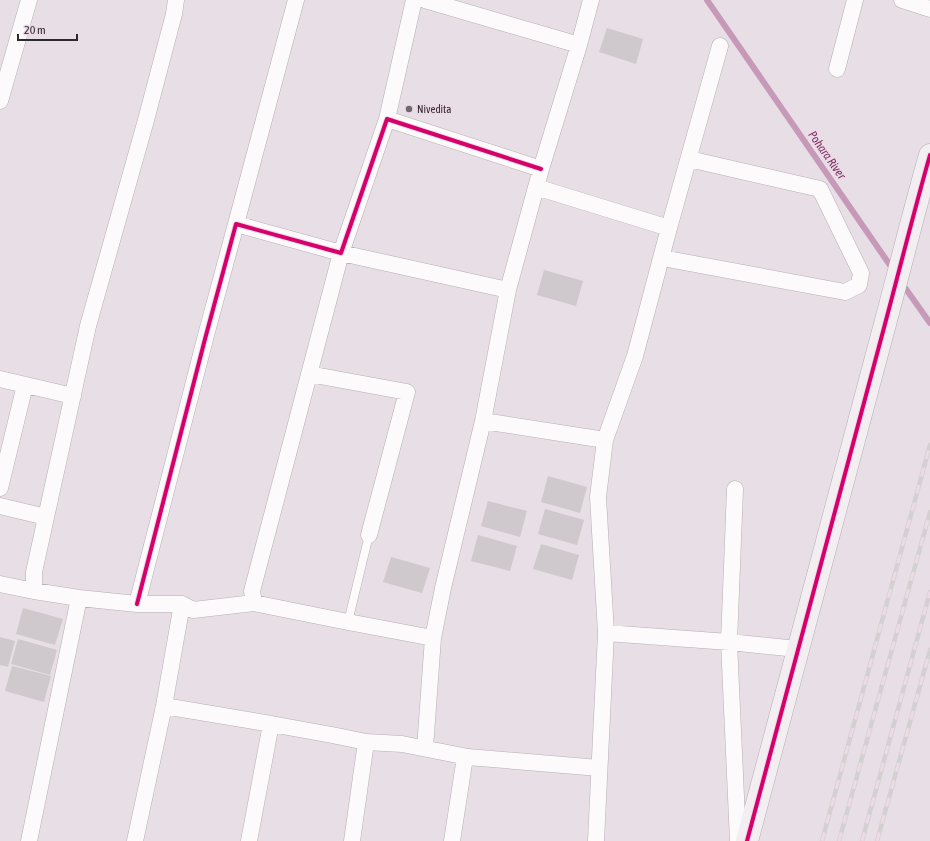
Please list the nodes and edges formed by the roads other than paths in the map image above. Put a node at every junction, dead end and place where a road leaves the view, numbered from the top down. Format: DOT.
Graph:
graph roads {
  1 [pos="29,0"];
  2 [pos="176,0"];
  3 [pos="296,0"];
  4 [pos="414,0"];
  5 [pos="425,0"];
  6 [pos="591,0"];
  7 [pos="855,0"];
  8 [pos="902,0"];
  9 [pos="930,9"];
  10 [pos="579,45"];
  11 [pos="720,46"];
  12 [pos="837,69"];
  13 [pos="0,101"];
  14 [pos="387,119"];
  15 [pos="930,155"];
  16 [pos="688,159"];
  17 [pos="541,169"];
  18 [pos="536,188"];
  19 [pos="236,224"];
  20 [pos="669,228"];
  21 [pos="341,253"];
  22 [pos="662,258"];
  23 [pos="508,290"];
  24 [pos="309,374"];
  25 [pos="0,379"];
  26 [pos="25,385"];
  27 [pos="73,396"];
  28 [pos="484,421"];
  29 [pos="604,440"];
  30 [pos="0,488"];
  31 [pos="735,489"];
  32 [pos="0,506"];
  33 [pos="46,517"];
  34 [pos="369,535"];
  35 [pos="0,584"];
  36 [pos="34,591"];
  37 [pos="78,598"];
  38 [pos="254,603"];
  39 [pos="137,604"];
  40 [pos="182,604"];
  41 [pos="348,622"];
  42 [pos="606,633"];
  43 [pos="433,638"];
  44 [pos="728,642"];
  45 [pos="797,649"];
  46 [pos="164,706"];
  47 [pos="272,724"];
  48 [pos="366,742"];
  49 [pos="425,748"];
  50 [pos="465,757"];
  51 [pos="599,768"];
  52 [pos="29,841"];
  53 [pos="135,841"];
  54 [pos="249,841"];
  55 [pos="352,841"];
  56 [pos="452,841"];
  57 [pos="596,841"];
  58 [pos="738,841"];
  59 [pos="747,841"];
  1 -- 13 [label="street"];
  2 -- 27 [label="street"];
  3 -- 19 [label="street"];
  4 -- 14 [label="street"];
  5 -- 10 [label="street"];
  6 -- 10 [label="street"];
  7 -- 12 [label="street"];
  8 -- 9 [label="street"];
  10 -- 17 [label="street"];
  11 -- 16 [label="street"];
  14 -- 17 [label="street"];
  14 -- 21 [label="street"];
  15 -- 45 [label="street"];
  16 -- 20 [label="street"];
  16 -- 22 [label="street"];
  17 -- 18 [label="street"];
  18 -- 20 [label="street"];
  18 -- 23 [label="street"];
  19 -- 21 [label="street"];
  19 -- 39 [label="street"];
  20 -- 22 [label="street"];
  21 -- 23 [label="street"];
  21 -- 24 [label="street"];
  22 -- 29 [label="street"];
  23 -- 28 [label="street"];
  24 -- 34 [label="street"];
  24 -- 38 [label="street"];
  25 -- 26 [label="street"];
  26 -- 27 [label="street"];
  26 -- 30 [label="street"];
  27 -- 33 [label="street"];
  28 -- 29 [label="street"];
  28 -- 43 [label="street"];
  29 -- 42 [label="street"];
  31 -- 44 [label="street"];
  32 -- 33 [label="street"];
  33 -- 36 [label="street"];
  34 -- 41 [label="lane"];
  35 -- 36 [label="street"];
  36 -- 37 [label="street"];
  37 -- 39 [label="street"];
  37 -- 52 [label="street"];
  38 -- 40 [label="street"];
  38 -- 41 [label="street"];
  39 -- 40 [label="street"];
  40 -- 46 [label="street"];
  41 -- 43 [label="street"];
  42 -- 44 [label="street"];
  42 -- 51 [label="street"];
  43 -- 49 [label="street"];
  44 -- 45 [label="street"];
  44 -- 58 [label="street"];
  45 -- 59 [label="street"];
  46 -- 47 [label="street"];
  46 -- 53 [label="street"];
  47 -- 48 [label="street"];
  47 -- 54 [label="street"];
  48 -- 49 [label="street"];
  48 -- 55 [label="street"];
  49 -- 50 [label="street"];
  50 -- 51 [label="street"];
  50 -- 56 [label="street"];
  51 -- 57 [label="street"];
}
